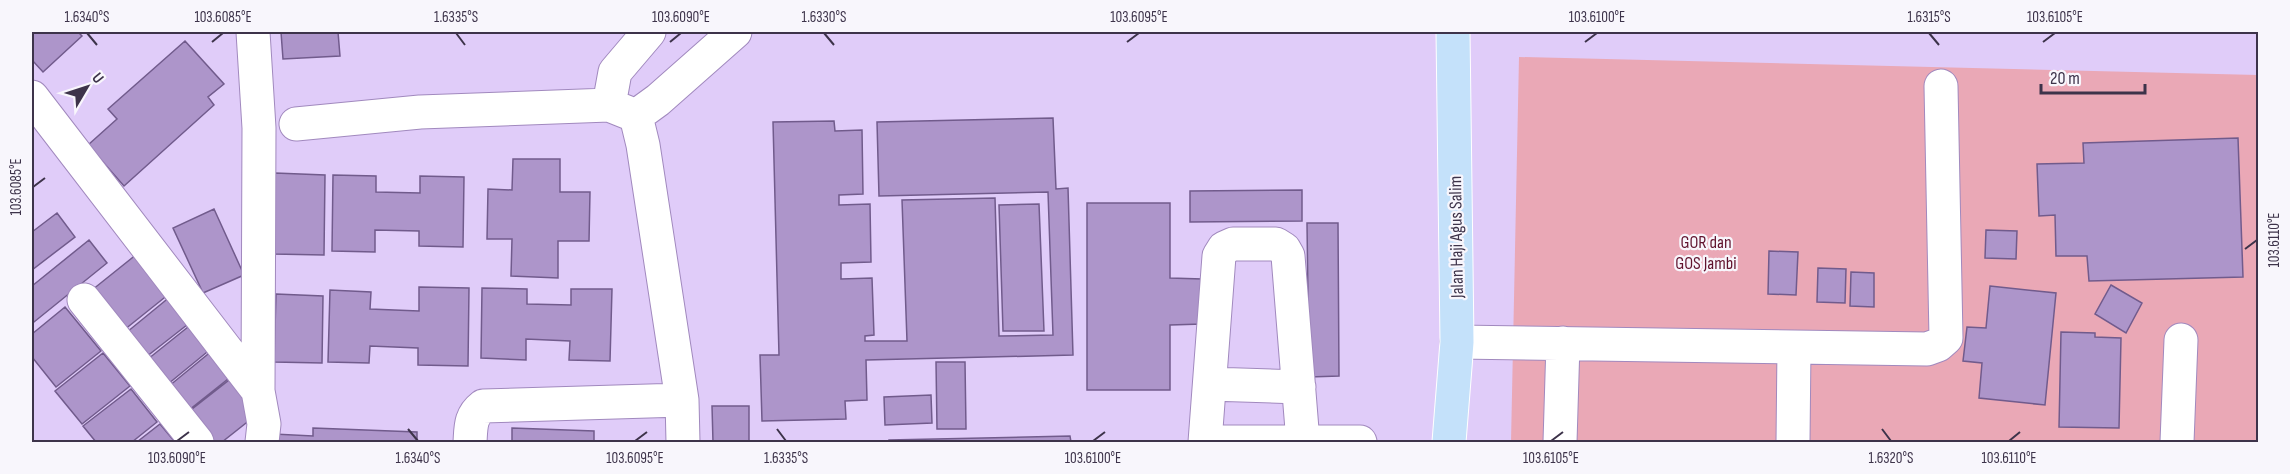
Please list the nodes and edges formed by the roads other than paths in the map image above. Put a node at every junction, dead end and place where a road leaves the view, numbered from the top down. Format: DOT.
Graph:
graph roads {
  1 [pos="650,32"];
  2 [pos="735,32"];
  3 [pos="1453,32"];
  4 [pos="250,35"];
  5 [pos="1941,86"];
  6 [pos="32,97"];
  7 [pos="623,110"];
  8 [pos="296,124"];
  9 [pos="84,300"];
  10 [pos="2181,340"];
  11 [pos="1457,342"];
  12 [pos="1563,343"];
  13 [pos="1794,347"];
  14 [pos="1210,384"];
  15 [pos="1299,387"];
  16 [pos="258,391"];
  17 [pos="682,400"];
  18 [pos="197,442"];
  19 [pos="262,442"];
  20 [pos="470,442"];
  21 [pos="683,442"];
  22 [pos="1205,442"];
  23 [pos="1215,442"];
  24 [pos="1303,442"];
  25 [pos="1360,442"];
  26 [pos="1449,442"];
  27 [pos="1560,442"];
  28 [pos="1793,442"];
  29 [pos="2177,442"];
  1 -- 7 [label="street"];
  2 -- 7 [label="street"];
  3 -- 11 [label="main road, Jalan Haji Agus Salim"];
  4 -- 16 [label="street"];
  5 -- 13 [label="street"];
  6 -- 16 [label="street"];
  7 -- 8 [label="street"];
  7 -- 17 [label="street"];
  9 -- 18 [label="street"];
  10 -- 29 [label="street"];
  11 -- 12 [label="street"];
  11 -- 26 [label="main road, Jalan Haji Agus Salim"];
  12 -- 13 [label="street"];
  12 -- 27 [label="street"];
  13 -- 28 [label="street"];
  14 -- 15 [label="street"];
  14 -- 15 [label="street"];
  14 -- 22 [label="street"];
  15 -- 24 [label="street"];
  16 -- 19 [label="street"];
  17 -- 20 [label="street"];
  17 -- 21 [label="street"];
  23 -- 24 [label="street"];
  24 -- 25 [label="street"];
}
